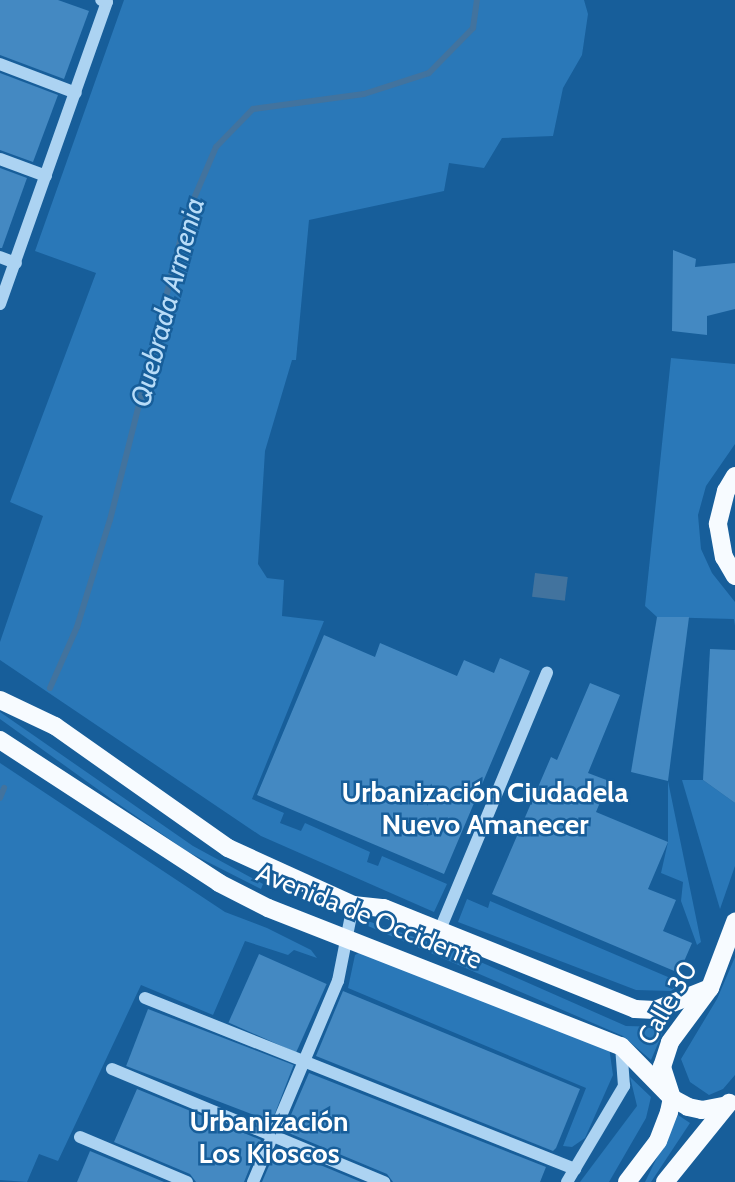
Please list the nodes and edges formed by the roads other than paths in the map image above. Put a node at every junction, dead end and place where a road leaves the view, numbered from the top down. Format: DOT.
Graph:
graph roads {
  1 [pos="101,0"];
  2 [pos="0,64"];
  3 [pos="76,93"];
  4 [pos="0,159"];
  5 [pos="46,176"];
  6 [pos="0,257"];
  7 [pos="16,263"];
  8 [pos="0,304"];
  9 [pos="735,476"];
  10 [pos="735,576"];
  11 [pos="547,673"];
  12 [pos="0,700"];
  13 [pos="0,740"];
  14 [pos="353,905"];
  15 [pos="735,922"];
  16 [pos="439,932"];
  17 [pos="344,939"];
  18 [pos="710,988"];
  19 [pos="145,998"];
  20 [pos="621,1046"];
  21 [pos="302,1063"];
  22 [pos="112,1069"];
  23 [pos="672,1098"];
  24 [pos="731,1102"];
  25 [pos="272,1135"];
  26 [pos="80,1137"];
  27 [pos="575,1169"];
  28 [pos="187,1182"];
  29 [pos="253,1182"];
  30 [pos="384,1182"];
  31 [pos="567,1182"];
  32 [pos="627,1182"];
  33 [pos="665,1182"];
  1 -- 3 [label="street"];
  2 -- 3 [label="street"];
  3 -- 5 [label="street"];
  4 -- 5 [label="street"];
  5 -- 7 [label="street"];
  6 -- 7 [label="street"];
  7 -- 8 [label="street"];
  9 -- 10 [label="main road"];
  11 -- 16 [label="street"];
  12 -- 14 [label="main road, Avenida de Occidente"];
  13 -- 17 [label="main road, Avenida de Occidente"];
  14 -- 16 [label="main road, Avenida de Occidente"];
  14 -- 17 [label="street"];
  15 -- 18 [label="main road, Calle 30"];
  16 -- 18 [label="main road, Avenida de Occidente"];
  17 -- 20 [label="main road, Avenida de Occidente"];
  17 -- 21 [label="street"];
  18 -- 23 [label="main road, Calle 30"];
  19 -- 21 [label="street"];
  20 -- 23 [label="main road, Avenida de Occidente"];
  20 -- 27 [label="street"];
  21 -- 25 [label="street"];
  21 -- 27 [label="street"];
  22 -- 25 [label="street"];
  23 -- 24 [label="main road, Avenida de Occidente"];
  23 -- 32 [label="main road"];
  24 -- 33 [label="main road"];
  25 -- 29 [label="street"];
  25 -- 30 [label="street"];
  26 -- 28 [label="street"];
  27 -- 31 [label="street"];
}
